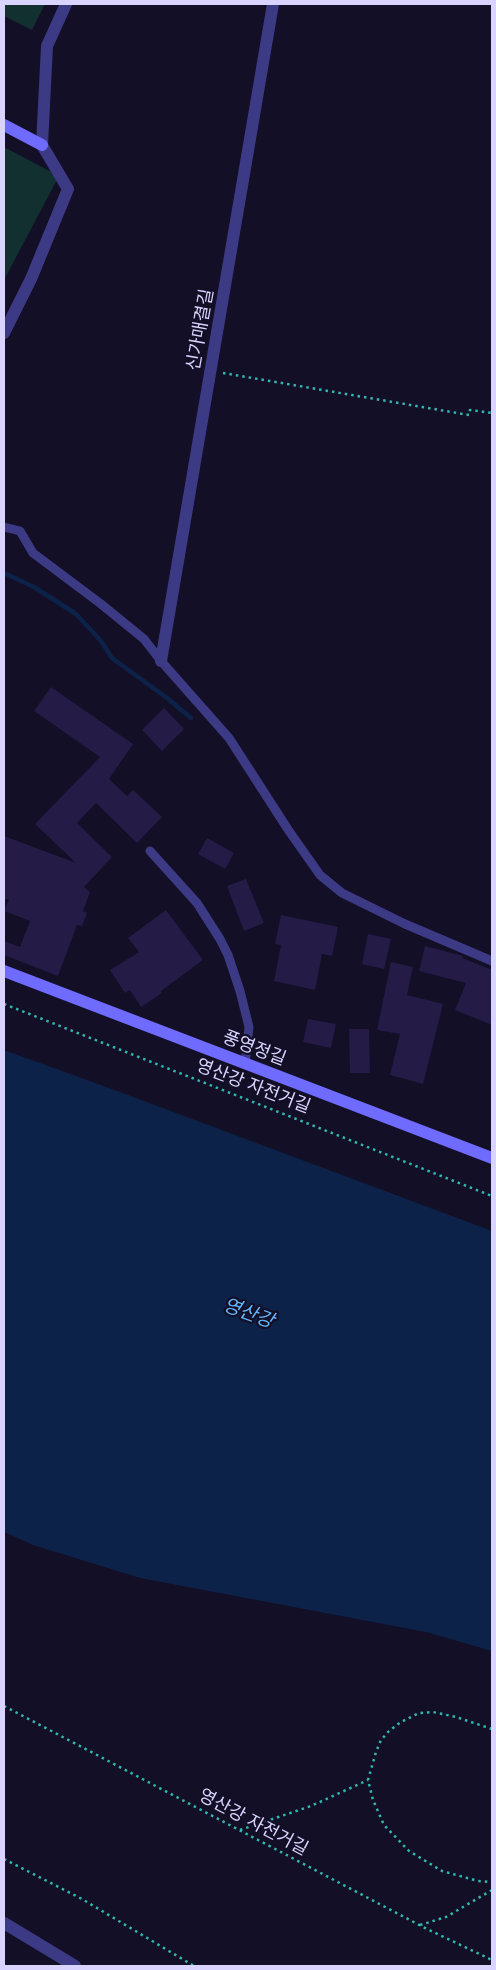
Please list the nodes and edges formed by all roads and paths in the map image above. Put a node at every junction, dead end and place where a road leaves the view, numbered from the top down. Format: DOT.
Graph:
graph roads {
  1 [pos="66,4"];
  2 [pos="273,4"];
  3 [pos="4,125"];
  4 [pos="42,146"];
  5 [pos="4,333"];
  6 [pos="212,371"];
  7 [pos="492,413"];
  8 [pos="4,527"];
  9 [pos="161,661"];
  10 [pos="150,851"];
  11 [pos="492,961"];
  12 [pos="4,971"];
  13 [pos="4,1004"];
  14 [pos="245,1064"];
  15 [pos="492,1158"];
  16 [pos="492,1196"];
  17 [pos="4,1706"];
  18 [pos="492,1729"];
  19 [pos="368,1780"];
  20 [pos="240,1830"];
  21 [pos="4,1859"];
  22 [pos="492,1882"];
  23 [pos="492,1890"];
  24 [pos="4,1923"];
  25 [pos="420,1925"];
  26 [pos="492,1960"];
  27 [pos="75,1966"];
  28 [pos="194,1966"];
  1 -- 4 [label="street"];
  2 -- 6 [label="street, 신가매결길"];
  3 -- 4 [label="street"];
  4 -- 5 [label="street"];
  6 -- 7 [label="path"];
  6 -- 9 [label="street, 신가매결길"];
  8 -- 9 [label="lane"];
  9 -- 11 [label="lane"];
  10 -- 14 [label="lane"];
  12 -- 14 [label="street, 풍영정길"];
  13 -- 16 [label="path, 영산강 자전거길"];
  14 -- 15 [label="street, 풍영정길"];
  17 -- 20 [label="path, 영산강 자전거길"];
  18 -- 19 [label="path"];
  19 -- 20 [label="path"];
  19 -- 22 [label="path"];
  20 -- 25 [label="path, 영산강 자전거길"];
  21 -- 28 [label="path"];
  23 -- 25 [label="path"];
  24 -- 27 [label="street"];
  25 -- 26 [label="path, 영산강 자전거길"];
}
